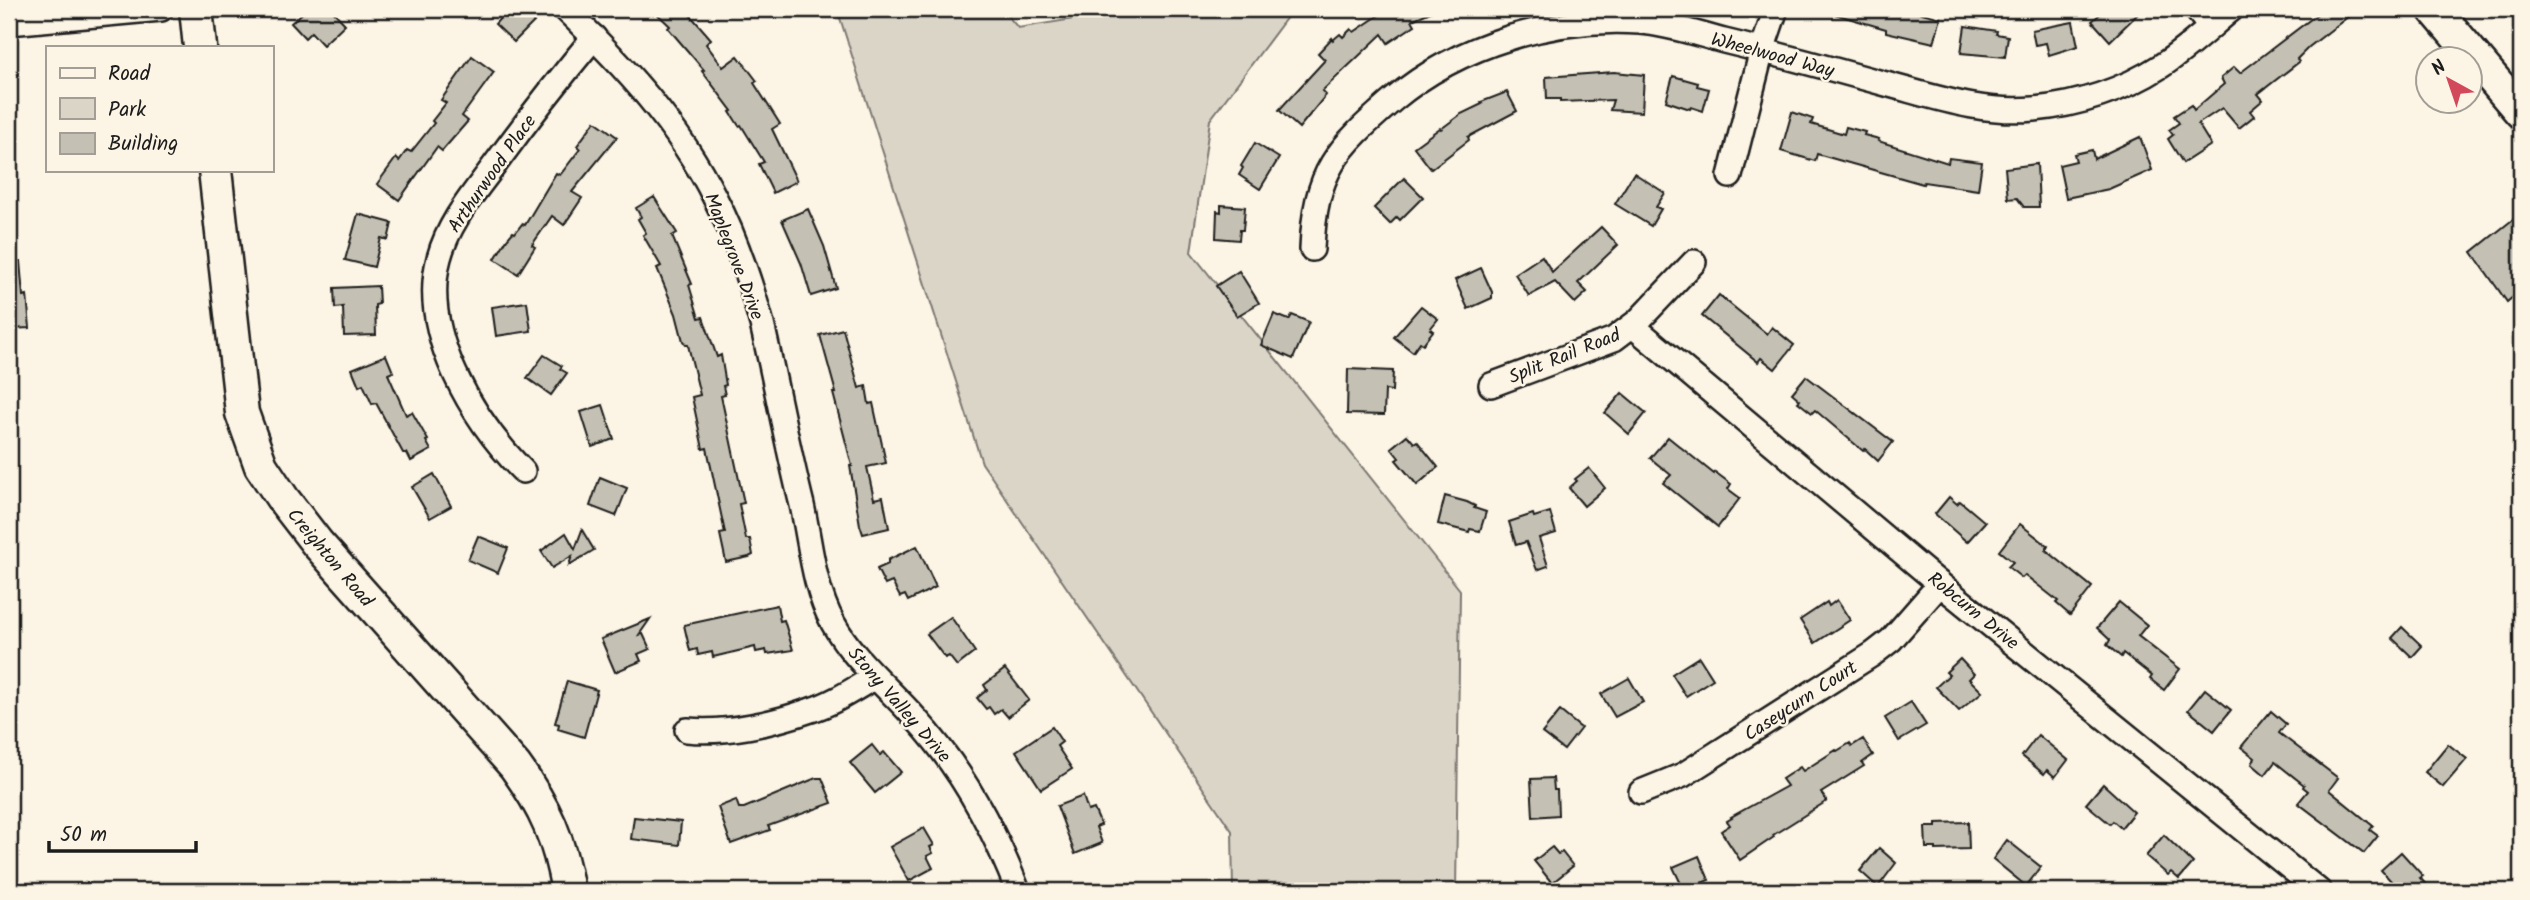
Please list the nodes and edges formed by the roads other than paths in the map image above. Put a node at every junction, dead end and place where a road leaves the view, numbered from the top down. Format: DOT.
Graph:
graph roads {
  1 [pos="161,9"];
  2 [pos="196,9"];
  3 [pos="565,9"];
  4 [pos="1776,9"];
  5 [pos="2232,9"];
  6 [pos="2434,9"];
  7 [pos="2203,18"];
  8 [pos="9,23"];
  9 [pos="594,37"];
  10 [pos="201,46"];
  11 [pos="1762,50"];
  12 [pos="2521,112"];
  13 [pos="215,172"];
  14 [pos="1730,176"];
  15 [pos="1312,249"];
  16 [pos="1694,262"];
  17 [pos="1633,326"];
  18 [pos="1491,385"];
  19 [pos="523,471"];
  20 [pos="802,508"];
  21 [pos="1940,583"];
  22 [pos="875,677"];
  23 [pos="687,730"];
  24 [pos="1641,792"];
  25 [pos="568,891"];
  26 [pos="1018,891"];
  27 [pos="2319,891"];
  1 -- 8 [label="street"];
  2 -- 10 [label="main road"];
  3 -- 9 [label="street, Maplegrove Drive"];
  4 -- 11 [label="street"];
  5 -- 7 [label="street, Wheelwood Way"];
  6 -- 12 [label="main road"];
  7 -- 11 [label="street, Wheelwood Way"];
  9 -- 19 [label="street, Arthurwood Place"];
  9 -- 20 [label="street, Maplegrove Drive"];
  11 -- 14 [label="street"];
  11 -- 15 [label="street, Wheelwood Way"];
  13 -- 25 [label="main road, Creighton Road"];
  16 -- 17 [label="street, Split Rail Road"];
  17 -- 18 [label="street, Split Rail Road"];
  17 -- 21 [label="street, Robcurn Drive"];
  20 -- 22 [label="street, Stony Valley Drive"];
  21 -- 24 [label="street, Caseycurn Court"];
  21 -- 27 [label="street, Robcurn Drive"];
  22 -- 23 [label="street"];
  22 -- 26 [label="street, Stony Valley Drive"];
}
